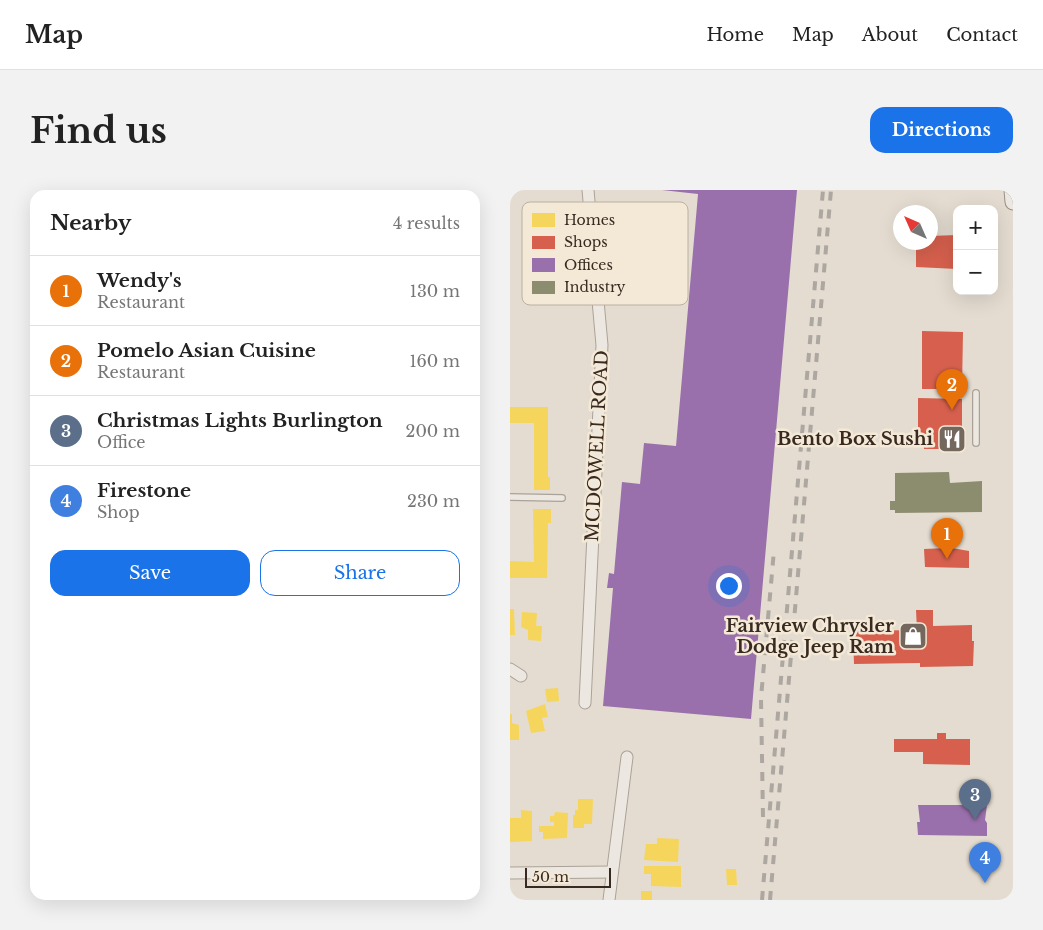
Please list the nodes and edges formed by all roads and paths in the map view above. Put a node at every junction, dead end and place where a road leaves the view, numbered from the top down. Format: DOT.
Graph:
graph roads {
  1 [pos="1012,190"];
  2 [pos="1013,202"];
  3 [pos="598,305"];
  4 [pos="976,393"];
  5 [pos="976,443"];
  6 [pos="510,497"];
  7 [pos="562,498"];
  8 [pos="510,669"];
  9 [pos="521,676"];
  10 [pos="585,703"];
  11 [pos="626,757"];
  12 [pos="510,872"];
  13 [pos="612,872"];
  14 [pos="609,900"];
  1 -- 2 [label="main road"];
  3 -- 10 [label="street, MCDOWELL ROAD"];
  4 -- 5 [label="lane"];
  6 -- 7 [label="lane"];
  8 -- 9 [label="street"];
  11 -- 13 [label="street"];
  12 -- 13 [label="street"];
  13 -- 14 [label="street"];
}
